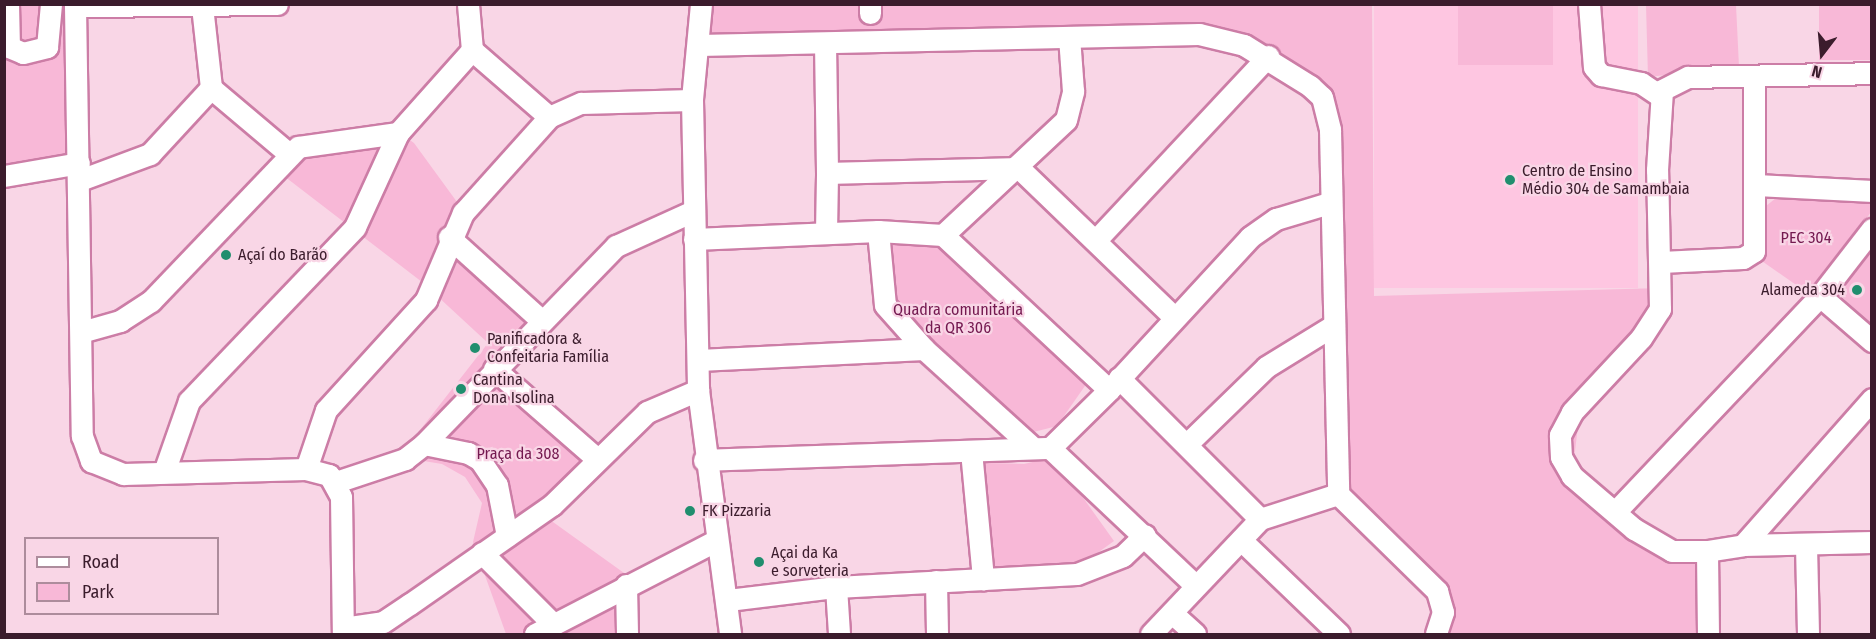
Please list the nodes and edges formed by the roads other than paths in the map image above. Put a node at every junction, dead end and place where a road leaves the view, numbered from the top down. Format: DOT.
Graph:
graph roads {
  1 [pos="8,4"];
  2 [pos="51,4"];
  3 [pos="277,4"];
  4 [pos="468,4"];
  5 [pos="701,4"];
  6 [pos="1589,4"];
  7 [pos="75,5"];
  8 [pos="202,6"];
  9 [pos="1069,37"];
  10 [pos="825,43"];
  11 [pos="699,45"];
  12 [pos="472,50"];
  13 [pos="1268,56"];
  14 [pos="1872,74"];
  15 [pos="1754,76"];
  16 [pos="211,88"];
  17 [pos="1659,95"];
  18 [pos="692,100"];
  19 [pos="549,117"];
  20 [pos="398,133"];
  21 [pos="289,154"];
  22 [pos="1019,168"];
  23 [pos="80,172"];
  24 [pos="827,173"];
  25 [pos="4,176"];
  26 [pos="1757,185"];
  27 [pos="1872,191"];
  28 [pos="1329,203"];
  29 [pos="693,211"];
  30 [pos="1872,229"];
  31 [pos="878,231"];
  32 [pos="826,232"];
  33 [pos="943,235"];
  34 [pos="449,237"];
  35 [pos="694,239"];
  36 [pos="1096,240"];
  37 [pos="1661,262"];
  38 [pos="1820,296"];
  39 [pos="1173,316"];
  40 [pos="543,321"];
  41 [pos="1331,327"];
  42 [pos="81,332"];
  43 [pos="1872,341"];
  44 [pos="924,349"];
  45 [pos="699,360"];
  46 [pos="494,369"];
  47 [pos="1114,384"];
  48 [pos="698,390"];
  49 [pos="1872,399"];
  50 [pos="1189,442"];
  51 [pos="424,444"];
  52 [pos="1040,447"];
  53 [pos="971,451"];
  54 [pos="596,458"];
  55 [pos="704,460"];
  56 [pos="306,469"];
  57 [pos="164,472"];
  58 [pos="336,482"];
  59 [pos="1338,494"];
  60 [pos="1615,512"];
  61 [pos="1260,519"];
  62 [pos="1145,535"];
  63 [pos="507,536"];
  64 [pos="1241,540"];
  65 [pos="715,542"];
  66 [pos="1872,542"];
  67 [pos="1743,545"];
  68 [pos="1806,545"];
  69 [pos="1707,551"];
  70 [pos="482,553"];
  71 [pos="983,579"];
  72 [pos="936,581"];
  73 [pos="626,585"];
  74 [pos="1195,585"];
  75 [pos="836,587"];
  76 [pos="728,600"];
  77 [pos="1172,613"];
  78 [pos="543,628"];
  79 [pos="343,631"];
  80 [pos="627,634"];
  81 [pos="730,634"];
  82 [pos="838,634"];
  83 [pos="937,634"];
  84 [pos="1151,634"];
  85 [pos="1195,634"];
  86 [pos="1339,634"];
  87 [pos="1436,634"];
  88 [pos="1708,634"];
  89 [pos="1808,634"];
  1 -- 2 [label="street"];
  3 -- 8 [label="street"];
  4 -- 12 [label="street"];
  5 -- 11 [label="street"];
  6 -- 17 [label="street"];
  7 -- 8 [label="street"];
  7 -- 23 [label="street"];
  8 -- 16 [label="street"];
  9 -- 10 [label="street"];
  9 -- 13 [label="street"];
  9 -- 22 [label="street"];
  10 -- 11 [label="street"];
  10 -- 24 [label="street"];
  11 -- 18 [label="street"];
  12 -- 19 [label="street"];
  12 -- 20 [label="street"];
  13 -- 28 [label="street"];
  13 -- 36 [label="street"];
  14 -- 15 [label="street"];
  15 -- 17 [label="street"];
  15 -- 26 [label="street"];
  16 -- 21 [label="street"];
  16 -- 23 [label="street"];
  17 -- 37 [label="street"];
  18 -- 19 [label="street"];
  18 -- 29 [label="street"];
  19 -- 34 [label="street"];
  20 -- 21 [label="street"];
  20 -- 57 [label="street"];
  21 -- 42 [label="street"];
  22 -- 24 [label="street"];
  22 -- 33 [label="street"];
  22 -- 36 [label="street"];
  23 -- 25 [label="street"];
  23 -- 42 [label="street"];
  24 -- 32 [label="street"];
  26 -- 27 [label="street"];
  26 -- 37 [label="street"];
  28 -- 39 [label="street"];
  28 -- 41 [label="street"];
  29 -- 35 [label="street"];
  29 -- 40 [label="street"];
  30 -- 38 [label="street"];
  31 -- 32 [label="street"];
  31 -- 33 [label="street"];
  31 -- 44 [label="street"];
  32 -- 35 [label="street"];
  33 -- 47 [label="street"];
  34 -- 40 [label="street"];
  34 -- 56 [label="street"];
  35 -- 45 [label="street"];
  36 -- 39 [label="street"];
  37 -- 60 [label="street"];
  38 -- 43 [label="street"];
  38 -- 60 [label="street"];
  39 -- 47 [label="street"];
  40 -- 46 [label="street"];
  41 -- 50 [label="street"];
  41 -- 59 [label="street"];
  42 -- 57 [label="street"];
  44 -- 45 [label="street"];
  44 -- 52 [label="street"];
  45 -- 48 [label="street"];
  46 -- 51 [label="street"];
  46 -- 54 [label="street"];
  47 -- 50 [label="street"];
  47 -- 52 [label="street"];
  48 -- 54 [label="street"];
  48 -- 55 [label="street"];
  49 -- 67 [label="street"];
  50 -- 61 [label="street"];
  51 -- 58 [label="street"];
  51 -- 63 [label="street"];
  52 -- 53 [label="street"];
  52 -- 62 [label="street"];
  53 -- 55 [label="street"];
  53 -- 71 [label="street"];
  54 -- 63 [label="street"];
  55 -- 65 [label="street"];
  56 -- 57 [label="street"];
  56 -- 58 [label="street"];
  58 -- 79 [label="street"];
  59 -- 61 [label="street"];
  59 -- 87 [label="street"];
  60 -- 69 [label="street"];
  61 -- 64 [label="street"];
  62 -- 71 [label="street"];
  62 -- 74 [label="street"];
  63 -- 70 [label="street"];
  64 -- 74 [label="street"];
  64 -- 86 [label="street"];
  65 -- 73 [label="street"];
  65 -- 76 [label="street"];
  66 -- 68 [label="street"];
  67 -- 68 [label="street"];
  67 -- 69 [label="street"];
  68 -- 89 [label="street"];
  69 -- 88 [label="street"];
  70 -- 78 [label="street"];
  70 -- 79 [label="street"];
  71 -- 72 [label="street"];
  72 -- 75 [label="street"];
  72 -- 83 [label="street"];
  73 -- 78 [label="street"];
  73 -- 80 [label="street"];
  74 -- 77 [label="street"];
  75 -- 76 [label="street"];
  75 -- 82 [label="street"];
  76 -- 81 [label="street"];
  77 -- 84 [label="street"];
  77 -- 85 [label="street"];
}
